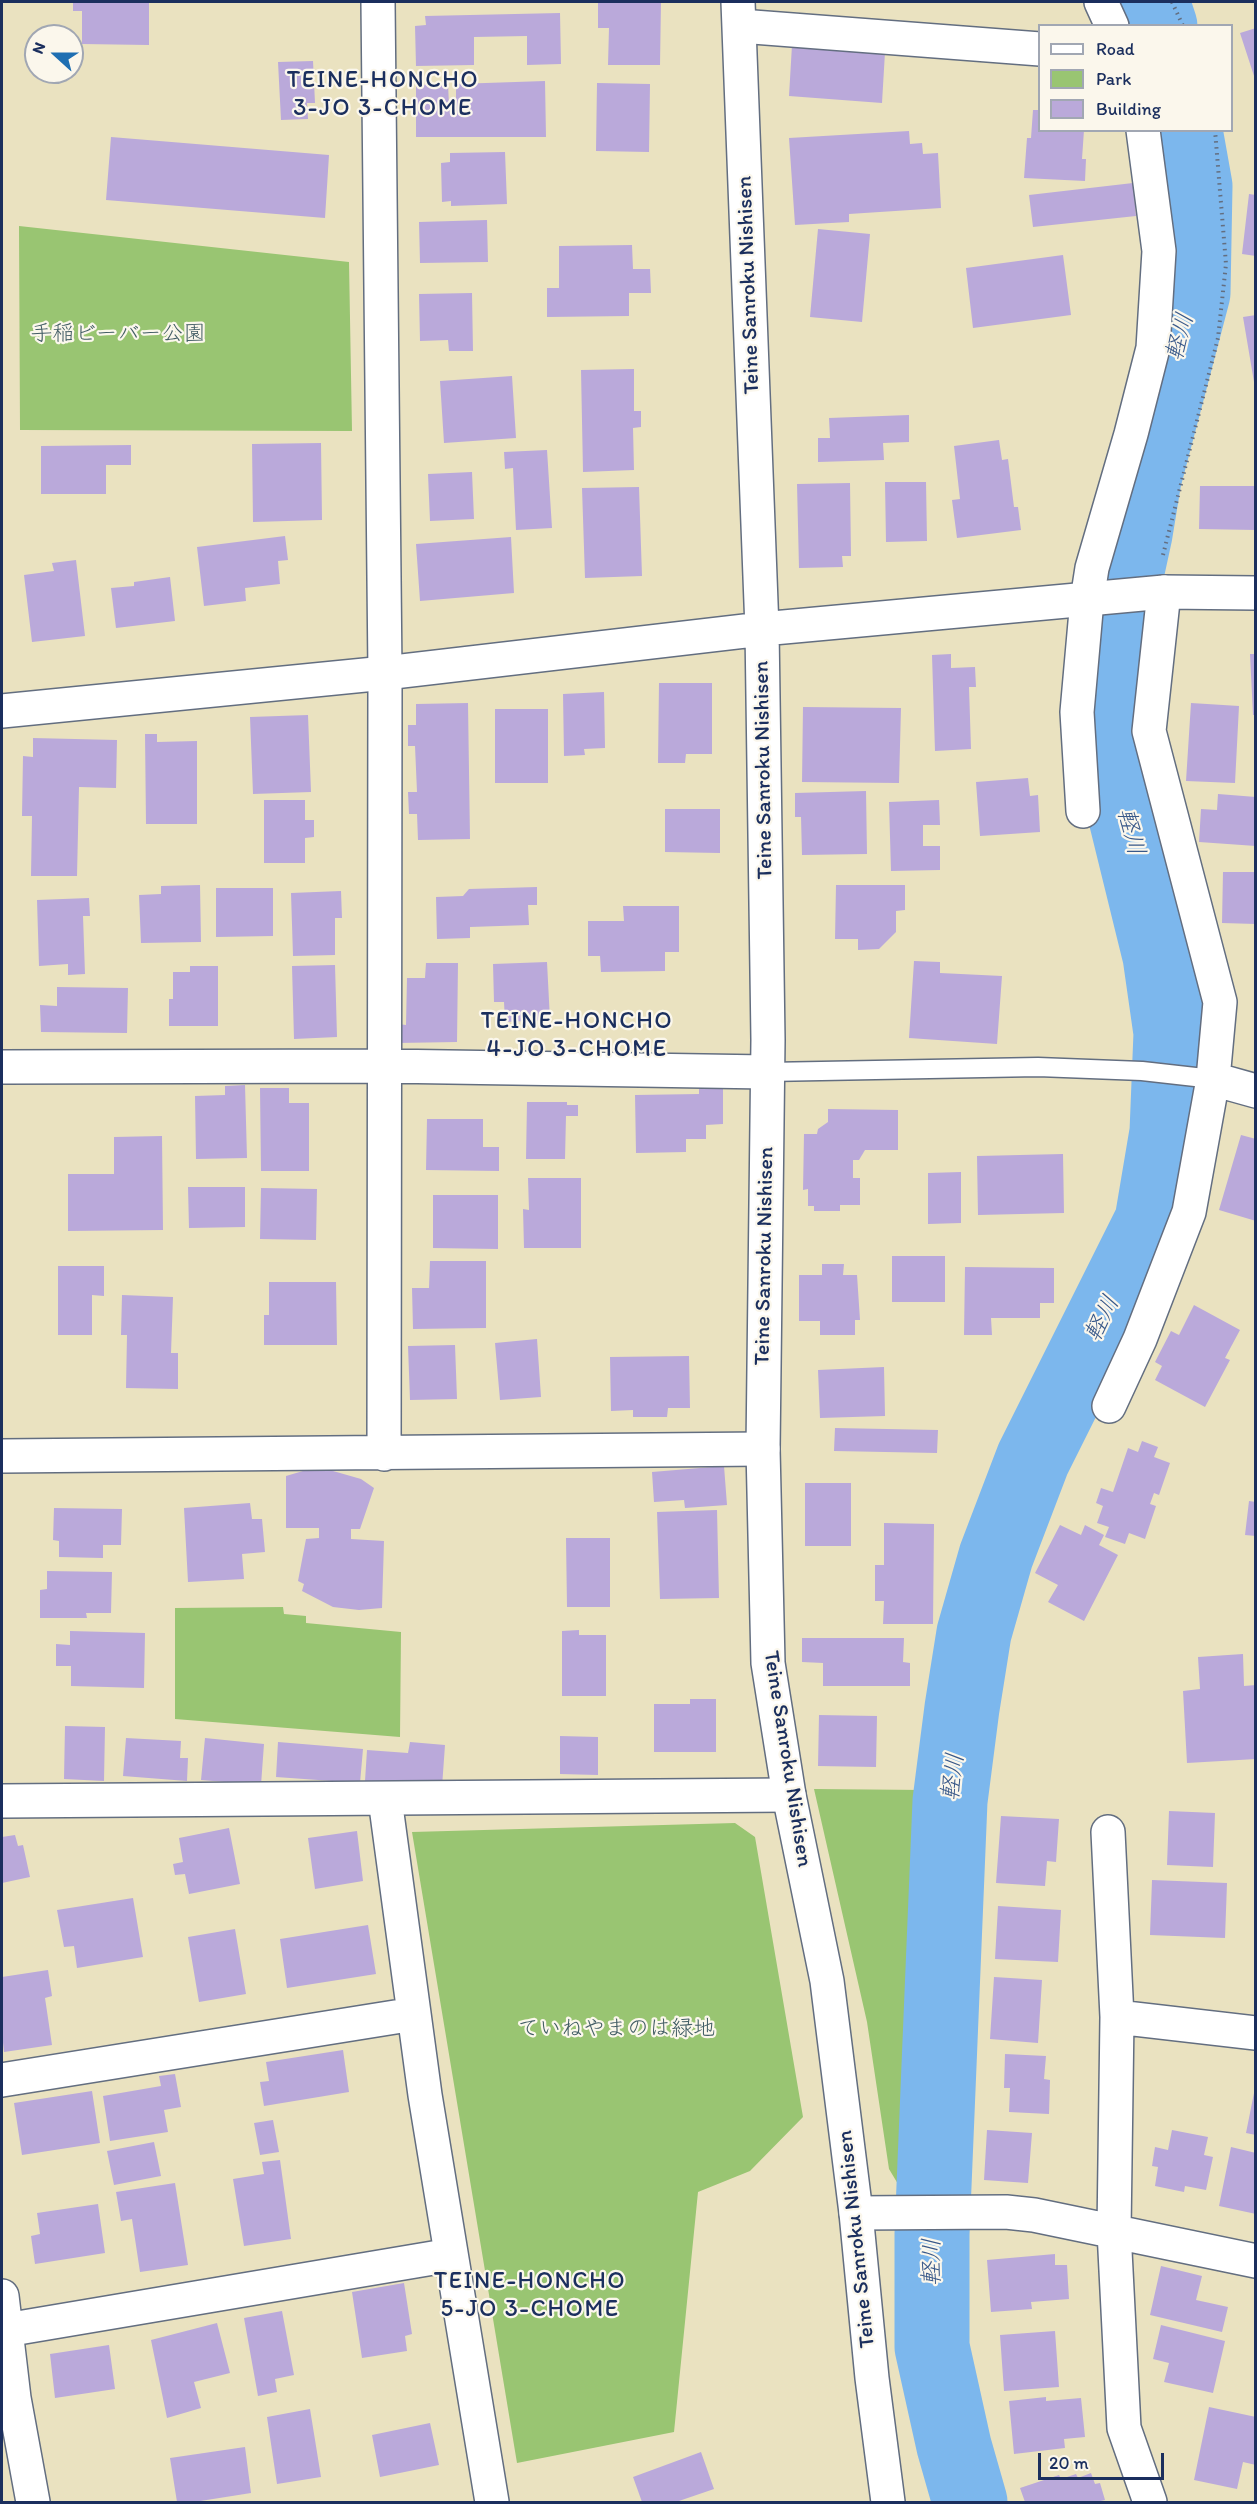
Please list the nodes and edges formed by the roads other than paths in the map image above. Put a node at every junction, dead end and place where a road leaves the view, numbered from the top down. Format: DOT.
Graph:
graph roads {
  1 [pos="378,2"];
  2 [pos="1101,2"];
  3 [pos="739,14"];
  4 [pos="1111,24"];
  5 [pos="1038,49"];
  6 [pos="1143,132"];
  7 [pos="1162,578"];
  8 [pos="1256,593"];
  9 [pos="1087,600"];
  10 [pos="762,629"];
  11 [pos="385,673"];
  12 [pos="2,711"];
  13 [pos="1083,811"];
  14 [pos="385,1066"];
  15 [pos="2,1067"];
  16 [pos="767,1071"];
  17 [pos="1200,1077"];
  18 [pos="1256,1091"];
  19 [pos="1109,1406"];
  20 [pos="763,1449"];
  21 [pos="384,1454"];
  22 [pos="2,1456"];
  23 [pos="789,1795"];
  24 [pos="385,1799"];
  25 [pos="2,1801"];
  26 [pos="1108,1832"];
  27 [pos="414,2014"];
  28 [pos="1117,2017"];
  29 [pos="1256,2033"];
  30 [pos="2,2080"];
  31 [pos="856,2212"];
  32 [pos="1114,2231"];
  33 [pos="452,2255"];
  34 [pos="1256,2261"];
  35 [pos="2,2296"];
  36 [pos="6,2330"];
  37 [pos="8,2401"];
  38 [pos="33,2502"];
  39 [pos="489,2502"];
  40 [pos="888,2502"];
  41 [pos="1150,2502"];
  1 -- 11 [label="street"];
  2 -- 4 [label="street"];
  3 -- 5 [label="street"];
  3 -- 10 [label="street, Teine Sanroku Nishisen"];
  6 -- 9 [label="street"];
  7 -- 8 [label="street"];
  7 -- 9 [label="street"];
  7 -- 17 [label="street"];
  9 -- 10 [label="street"];
  9 -- 13 [label="street"];
  10 -- 11 [label="street"];
  10 -- 16 [label="street, Teine Sanroku Nishisen"];
  11 -- 12 [label="street"];
  11 -- 14 [label="street"];
  14 -- 15 [label="street"];
  14 -- 16 [label="street"];
  14 -- 21 [label="street"];
  16 -- 17 [label="lane"];
  16 -- 20 [label="street, Teine Sanroku Nishisen"];
  17 -- 18 [label="street"];
  17 -- 19 [label="street"];
  20 -- 21 [label="street"];
  20 -- 23 [label="street, Teine Sanroku Nishisen"];
  21 -- 22 [label="street"];
  23 -- 24 [label="street"];
  23 -- 31 [label="street, Teine Sanroku Nishisen"];
  24 -- 25 [label="street"];
  24 -- 27 [label="street"];
  26 -- 28 [label="street"];
  27 -- 30 [label="street"];
  27 -- 33 [label="street"];
  28 -- 29 [label="street"];
  28 -- 32 [label="street"];
  31 -- 32 [label="street"];
  31 -- 40 [label="street, Teine Sanroku Nishisen"];
  32 -- 34 [label="street"];
  32 -- 41 [label="street"];
  33 -- 36 [label="street"];
  33 -- 39 [label="street"];
  35 -- 36 [label="street"];
  36 -- 37 [label="street"];
  37 -- 38 [label="street"];
}
